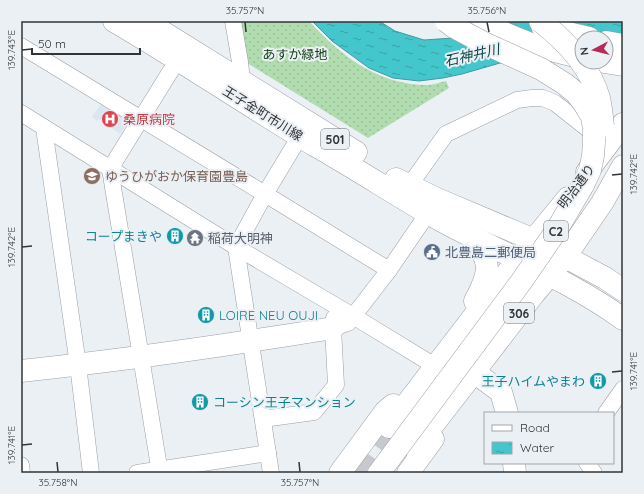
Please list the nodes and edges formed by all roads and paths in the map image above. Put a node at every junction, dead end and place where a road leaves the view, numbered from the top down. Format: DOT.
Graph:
graph roads {
  1 [pos="114,21"];
  2 [pos="144,21"];
  3 [pos="233,21"];
  4 [pos="446,21"];
  5 [pos="479,21"];
  6 [pos="530,21"];
  7 [pos="540,21"];
  8 [pos="574,34"];
  9 [pos="21,46"];
  10 [pos="182,53"];
  11 [pos="574,56"];
  12 [pos="242,81"];
  13 [pos="21,113"];
  14 [pos="141,118"];
  15 [pos="623,124"];
  16 [pos="44,128"];
  17 [pos="300,136"];
  18 [pos="607,145"];
  19 [pos="623,166"];
  20 [pos="110,169"];
  21 [pos="409,186"];
  22 [pos="265,194"];
  23 [pos="428,213"];
  24 [pos="471,236"];
  25 [pos="534,240"];
  26 [pos="236,247"];
  27 [pos="565,257"];
  28 [pos="518,259"];
  29 [pos="389,270"];
  30 [pos="550,275"];
  31 [pos="623,290"];
  32 [pos="338,307"];
  33 [pos="353,316"];
  34 [pos="623,319"];
  35 [pos="333,328"];
  36 [pos="250,342"];
  37 [pos="454,342"];
  38 [pos="142,357"];
  39 [pos="78,365"];
  40 [pos="435,366"];
  41 [pos="21,371"];
  42 [pos="474,372"];
  43 [pos="623,388"];
  44 [pos="507,412"];
  45 [pos="607,412"];
  46 [pos="263,419"];
  47 [pos="389,427"];
  48 [pos="415,448"];
  49 [pos="268,453"];
  50 [pos="21,464"];
  51 [pos="588,464"];
  52 [pos="209,468"];
  53 [pos="159,472"];
  54 [pos="22,473"];
  55 [pos="91,473"];
  56 [pos="137,473"];
  57 [pos="271,473"];
  58 [pos="340,473"];
  59 [pos="379,473"];
  60 [pos="386,473"];
  61 [pos="408,473"];
  62 [pos="594,473"];
  1 -- 10 [label="main road, 王子金町市川線 / 501"];
  2 -- 10 [label="main road, 王子金町市川線 / 501"];
  3 -- 12 [label="street"];
  4 -- 59 [label="main road, C2, bridge"];
  5 -- 11 [label="main road"];
  6 -- 8 [label="main road, bridge"];
  7 -- 60 [label="main road, C2, bridge"];
  9 -- 14 [label="street"];
  10 -- 12 [label="main road, 王子金町市川線 / 501"];
  10 -- 14 [label="street"];
  10 -- 17 [label="main road, 王子金町市川線 / 501"];
  12 -- 21 [label="main road, 王子金町市川線 / 501"];
  13 -- 16 [label="street"];
  14 -- 20 [label="street"];
  14 -- 22 [label="street"];
  15 -- 18 [label="main road, 明治通り / 306"];
  16 -- 20 [label="street"];
  16 -- 39 [label="street"];
  17 -- 22 [label="street"];
  17 -- 23 [label="main road, 王子金町市川線 / 501"];
  18 -- 21 [label="street"];
  18 -- 25 [label="main road, 明治通り / 306"];
  19 -- 27 [label="main road, 306"];
  20 -- 26 [label="street"];
  20 -- 38 [label="street"];
  21 -- 25 [label="main road, 王子金町市川線 / 501"];
  22 -- 26 [label="street"];
  22 -- 29 [label="street"];
  23 -- 24 [label="main road, 王子金町市川線 / 501"];
  23 -- 29 [label="street"];
  24 -- 28 [label="main road, 王子金町市川線 / 501"];
  24 -- 37 [label="main road"];
  25 -- 27 [label="main road, 501"];
  25 -- 28 [label="main road, 306"];
  26 -- 32 [label="street"];
  26 -- 36 [label="street"];
  27 -- 30 [label="main road, 306"];
  27 -- 31 [label="main road, 501"];
  28 -- 30 [label="main road, 501"];
  28 -- 37 [label="main road, 306"];
  29 -- 33 [label="street"];
  30 -- 34 [label="main road, 501"];
  30 -- 42 [label="main road, 306"];
  32 -- 33 [label="street"];
  32 -- 35 [label="street"];
  33 -- 35 [label="street"];
  33 -- 40 [label="street"];
  35 -- 36 [label="main road"];
  35 -- 46 [label="street"];
  36 -- 38 [label="main road"];
  36 -- 46 [label="street"];
  37 -- 40 [label="main road, 306"];
  38 -- 39 [label="main road"];
  38 -- 53 [label="street"];
  39 -- 41 [label="main road"];
  39 -- 55 [label="street"];
  40 -- 47 [label="main road, 306"];
  40 -- 58 [label="main road, 306"];
  42 -- 44 [label="main road"];
  42 -- 48 [label="main road, 306"];
  42 -- 61 [label="main road, 306"];
  43 -- 45 [label="street"];
  46 -- 49 [label="street"];
  49 -- 52 [label="street"];
  49 -- 57 [label="street"];
  50 -- 54 [label="street"];
  51 -- 62 [label="street"];
  52 -- 53 [label="street"];
  53 -- 56 [label="street"];
}
